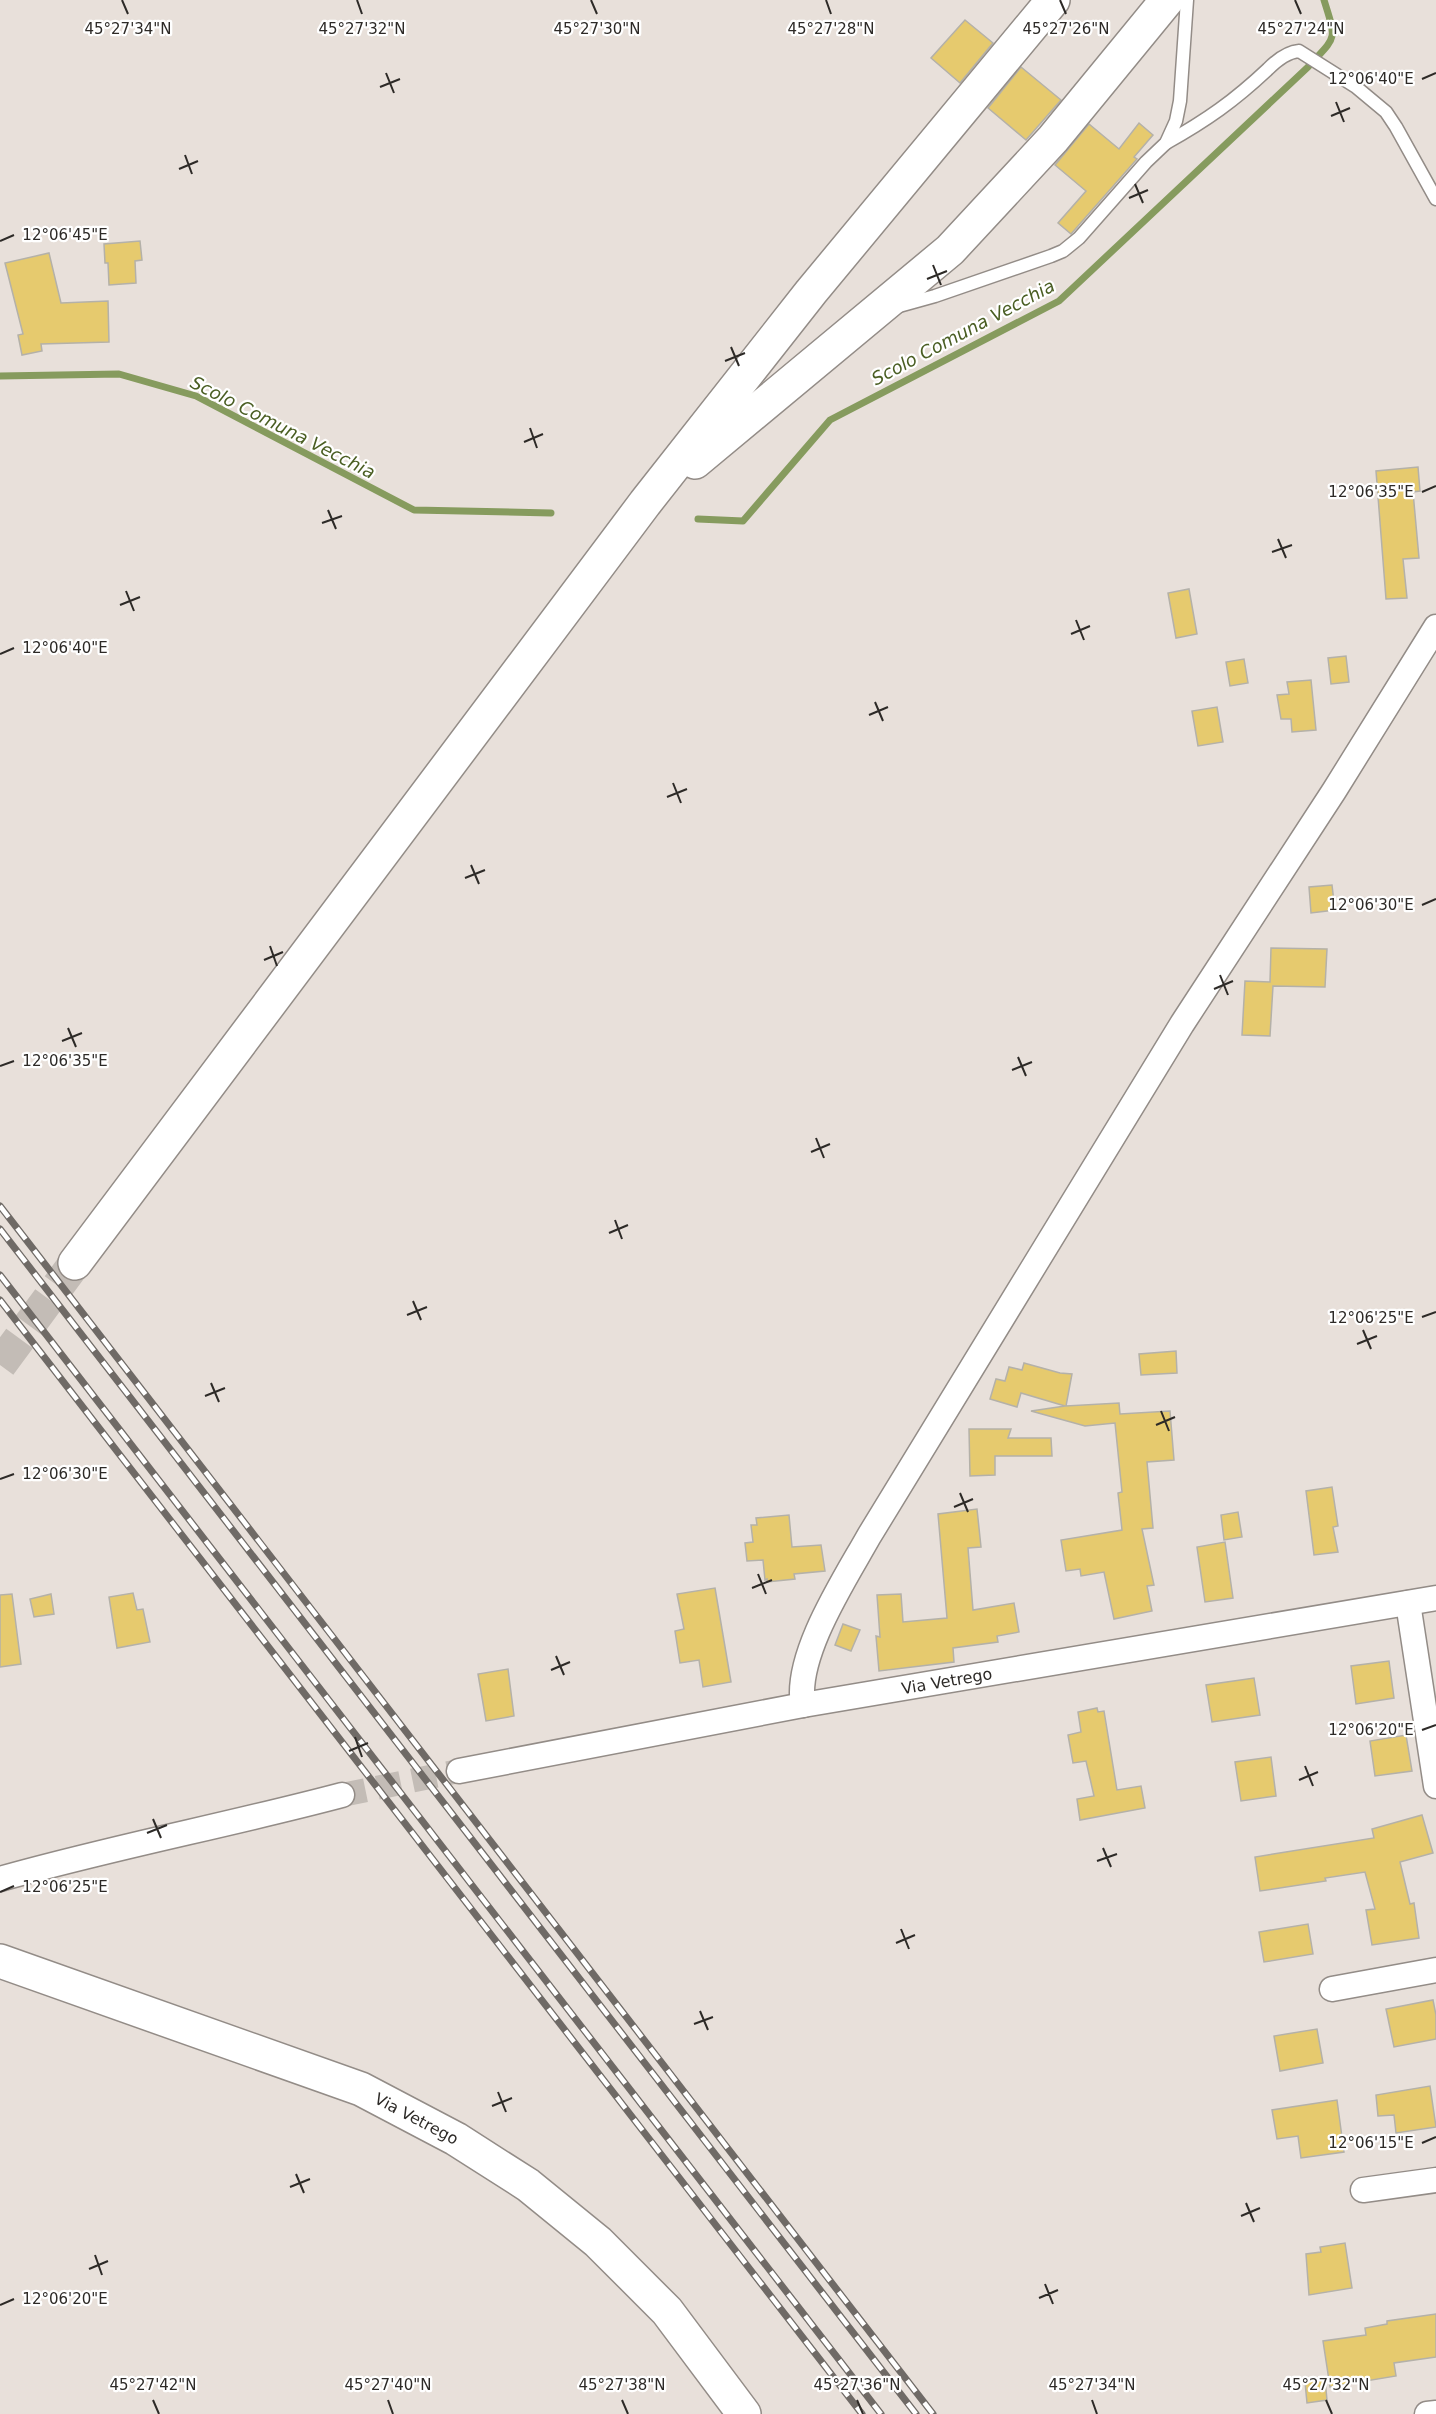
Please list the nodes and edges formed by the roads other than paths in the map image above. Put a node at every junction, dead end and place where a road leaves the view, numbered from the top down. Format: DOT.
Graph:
graph roads {
  1 [pos="1053,0"];
  2 [pos="1167,0"];
  3 [pos="1187,0"];
  4 [pos="1166,143"];
  5 [pos="1436,199"];
  6 [pos="878,311"];
  7 [pos="645,503"];
  8 [pos="1436,627"];
  9 [pos="75,1263"];
  10 [pos="1436,1598"];
  11 [pos="1408,1603"];
  12 [pos="803,1705"];
  13 [pos="459,1771"];
  14 [pos="1436,1786"];
  15 [pos="342,1795"];
  16 [pos="0,1879"];
  17 [pos="0,1961"];
  18 [pos="1436,1970"];
  19 [pos="1332,1989"];
  20 [pos="1436,2180"];
  21 [pos="1363,2190"];
  22 [pos="1436,2413"];
  23 [pos="744,2414"];
  24 [pos="1427,2414"];
  1 -- 7 [label="main road"];
  2 -- 6 [label="main road"];
  3 -- 4 [label="lane"];
  4 -- 5 [label="lane"];
  4 -- 6 [label="lane"];
  6 -- 7 [label="main road"];
  7 -- 9 [label="main road"];
  8 -- 12 [label="street"];
  10 -- 11 [label="street, Via Vetrego"];
  11 -- 12 [label="street, Via Vetrego"];
  11 -- 14 [label="street"];
  12 -- 13 [label="street, Via Vetrego"];
  15 -- 16 [label="street"];
  17 -- 23 [label="main road, Via Vetrego"];
  18 -- 19 [label="street"];
  20 -- 21 [label="street"];
  22 -- 24 [label="street"];
}
